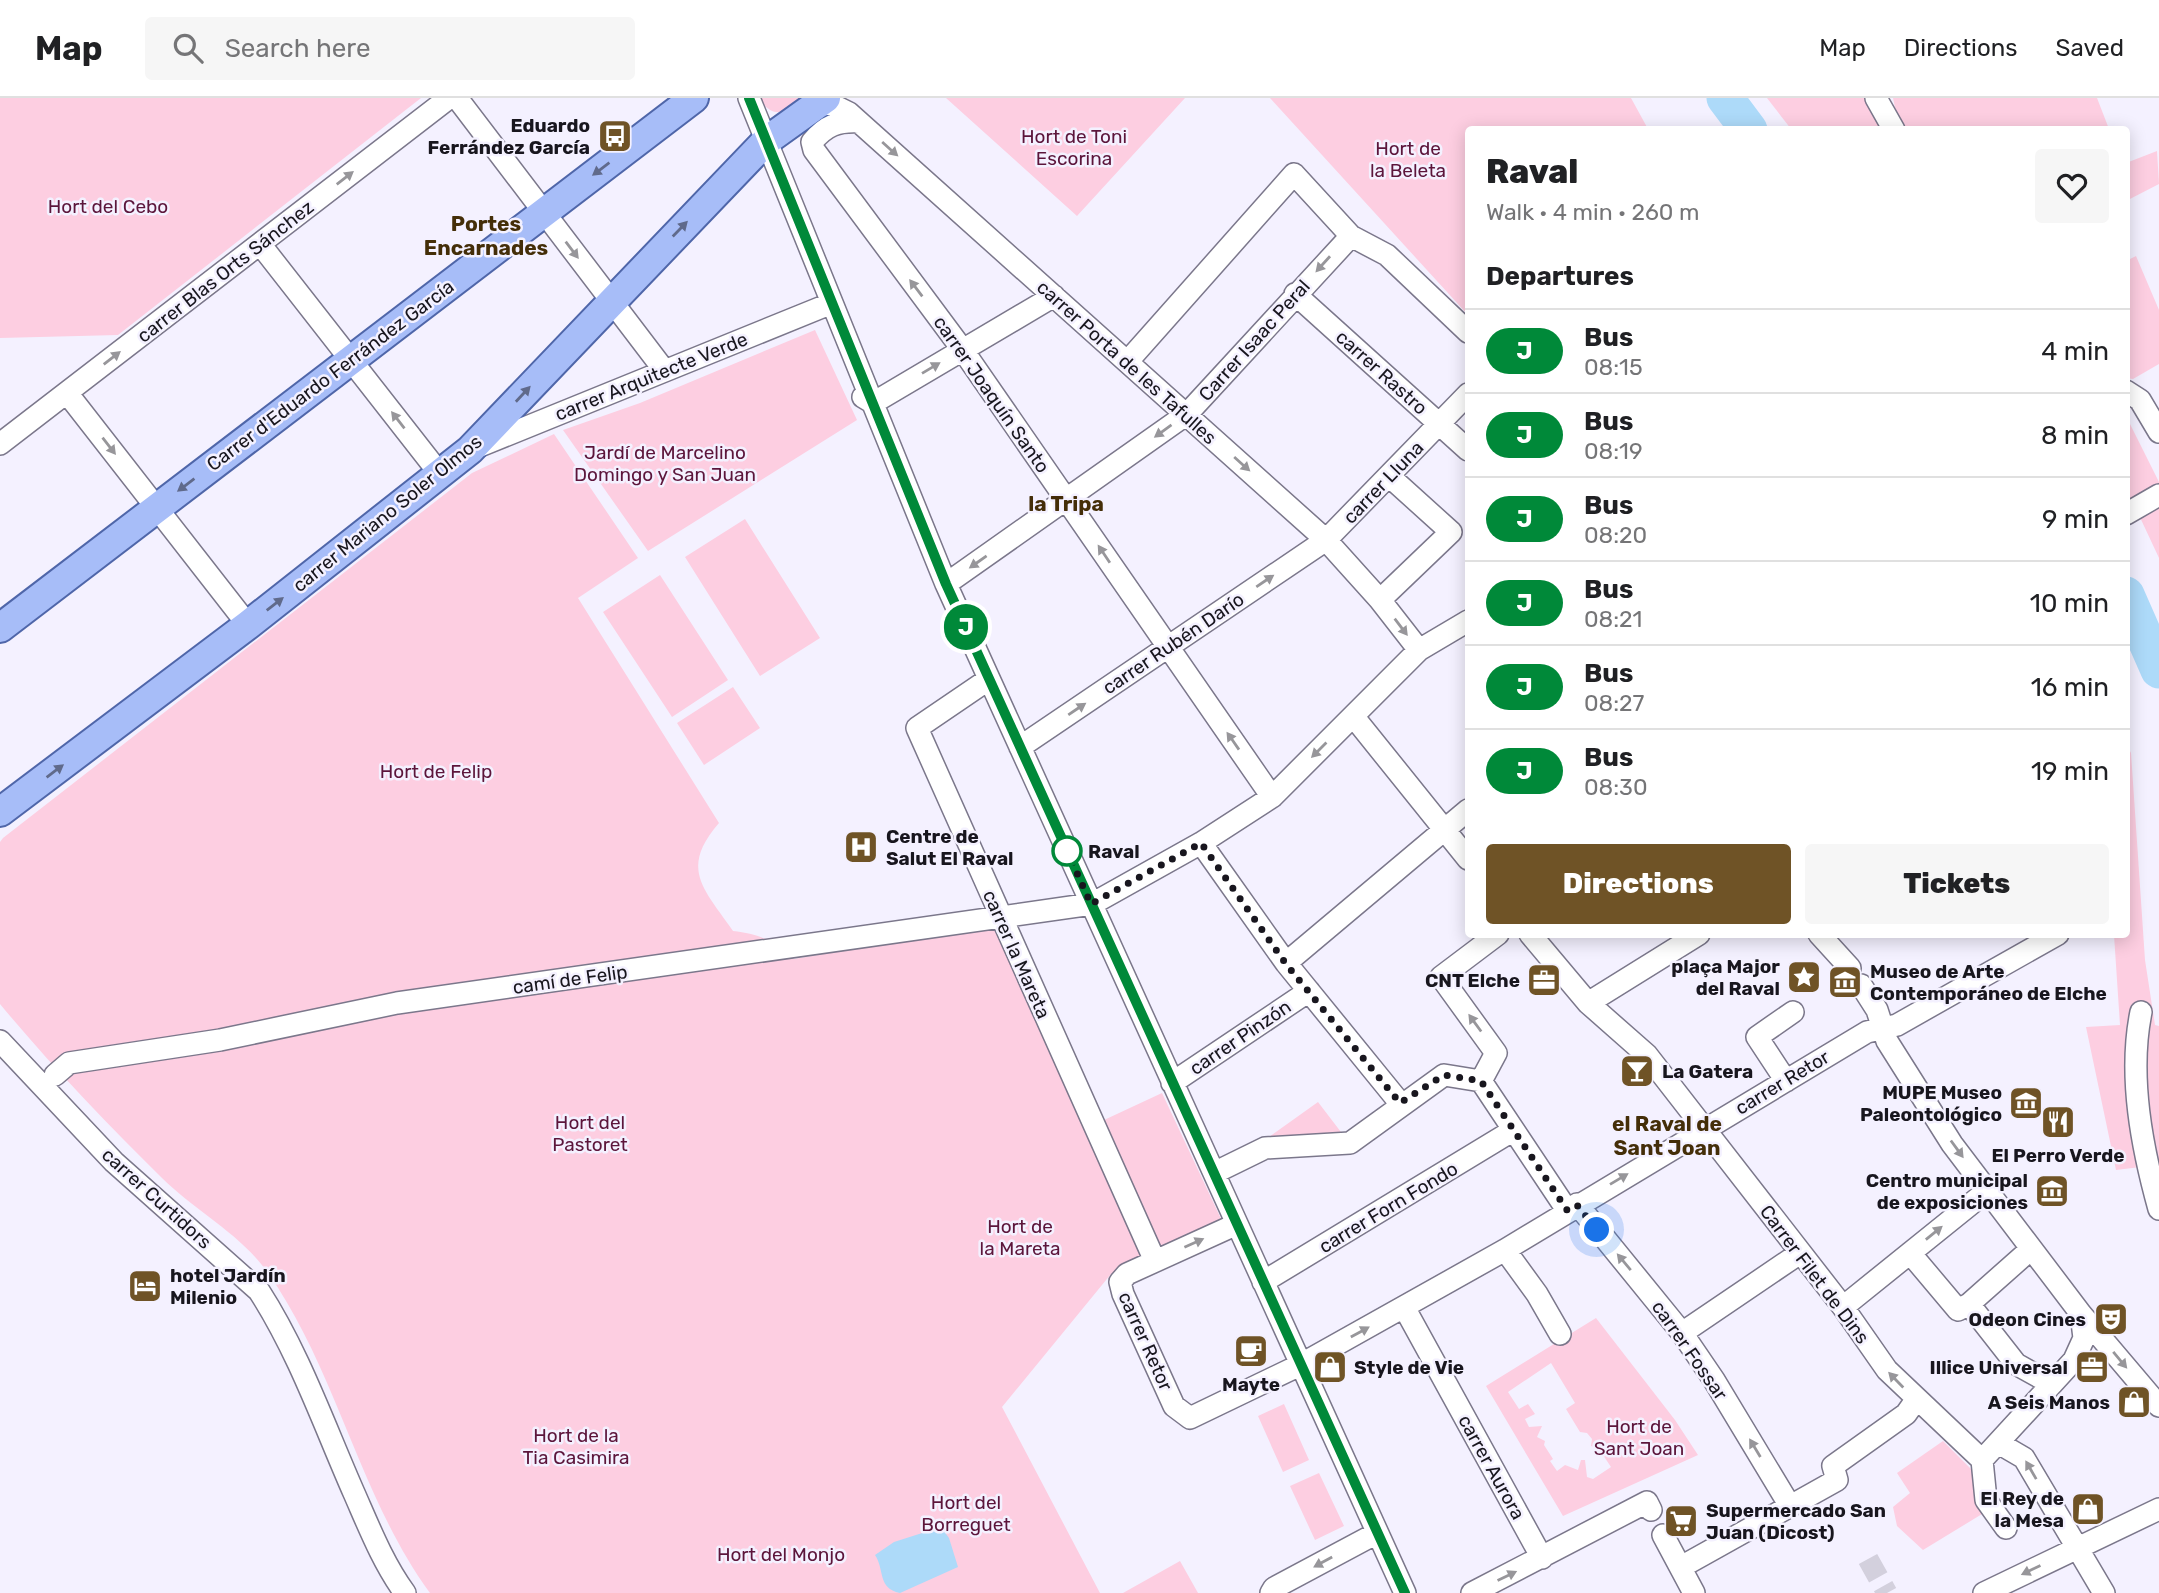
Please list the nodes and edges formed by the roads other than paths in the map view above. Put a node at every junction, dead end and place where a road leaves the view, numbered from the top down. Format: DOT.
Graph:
graph roads {
  1 [pos="450,98"];
  2 [pos="457,98"];
  3 [pos="694,98"];
  4 [pos="749,98"];
  5 [pos="1877,98"];
  6 [pos="818,101"];
  7 [pos="859,122"];
  8 [pos="1892,126"];
  9 [pos="766,141"];
  10 [pos="543,212"];
  11 [pos="1351,236"];
  12 [pos="260,244"];
  13 [pos="1295,294"];
  14 [pos="1054,296"];
  15 [pos="611,300"];
  16 [pos="832,303"];
  17 [pos="796,317"];
  18 [pos="1465,329"];
  19 [pos="962,349"];
  20 [pos="351,360"];
  21 [pos="1128,361"];
  22 [pos="664,370"];
  23 [pos="67,393"];
  24 [pos="2130,394"];
  25 [pos="1465,397"];
  26 [pos="873,403"];
  27 [pos="1187,414"];
  28 [pos="1439,424"];
  29 [pos="2159,432"];
  30 [pos="0,444"];
  31 [pos="1465,447"];
  32 [pos="470,450"];
  33 [pos="440,474"];
  34 [pos="1389,476"];
  35 [pos="2158,496"];
  36 [pos="1067,499"];
  37 [pos="157,508"];
  38 [pos="2130,512"];
  39 [pos="1326,540"];
  40 [pos="946,584"];
  41 [pos="1380,600"];
  42 [pos="1465,623"];
  43 [pos="248,625"];
  44 [pos="0,628"];
  45 [pos="1168,647"];
  46 [pos="1419,650"];
  47 [pos="989,679"];
  48 [pos="1353,716"];
  49 [pos="1020,747"];
  50 [pos="1272,797"];
  51 [pos="0,812"];
  52 [pos="1465,812"];
  53 [pos="1444,830"];
  54 [pos="1201,843"];
  55 [pos="1465,855"];
  56 [pos="1091,904"];
  57 [pos="1001,918"];
  58 [pos="1493,938"];
  59 [pos="1533,938"];
  60 [pos="1693,938"];
  61 [pos="1831,938"];
  62 [pos="2051,938"];
  63 [pos="1286,964"];
  64 [pos="1309,991"];
  65 [pos="1588,1003"];
  66 [pos="1793,1012"];
  67 [pos="2141,1012"];
  68 [pos="1882,1029"];
  69 [pos="0,1041"];
  70 [pos="55,1075"];
  71 [pos="1481,1081"];
  72 [pos="1786,1081"];
  73 [pos="1172,1083"];
  74 [pos="1400,1103"];
  75 [pos="1705,1128"];
  76 [pos="1512,1131"];
  77 [pos="1214,1173"];
  78 [pos="1987,1191"];
  79 [pos="1572,1207"];
  80 [pos="2159,1209"];
  81 [pos="1237,1224"];
  82 [pos="2031,1249"];
  83 [pos="1505,1250"];
  84 [pos="1800,1253"];
  85 [pos="1910,1253"];
  86 [pos="1154,1261"];
  87 [pos="1263,1282"];
  88 [pos="1969,1304"];
  89 [pos="1404,1307"];
  90 [pos="1843,1307"];
  91 [pos="2081,1314"];
  92 [pos="1682,1333"];
  93 [pos="1560,1334"];
  94 [pos="1300,1365"];
  95 [pos="2052,1384"];
  96 [pos="1916,1400"];
  97 [pos="2159,1406"];
  98 [pos="2000,1444"];
  99 [pos="1982,1460"];
  100 [pos="1790,1506"];
  101 [pos="2159,1509"];
  102 [pos="1651,1510"];
  103 [pos="2006,1528"];
  104 [pos="1377,1533"];
  105 [pos="1663,1535"];
  106 [pos="2076,1549"];
  107 [pos="1542,1558"];
  108 [pos="1681,1567"];
  109 [pos="405,1593"];
  110 [pos="1271,1593"];
  111 [pos="1405,1593"];
  112 [pos="1472,1593"];
  113 [pos="1694,1593"];
  114 [pos="1984,1593"];
  115 [pos="2104,1593"];
  12 -- 1 [label="street, carrer Blas Orts Sánchez, one-way"];
  2 -- 10 [label="street"];
  3 -- 10 [label="main road, Carrer d'Eduardo Ferrández García, one-way"];
  4 -- 9 [label="street"];
  5 -- 8 [label="street"];
  6 -- 7 [label="street, carrer Porta de les Tafulles"];
  6 -- 9 [label="main road, carrer Mariano Soler Olmos"];
  7 -- 14 [label="street, carrer Porta de les Tafulles, one-way"];
  19 -- 7 [label="street, carrer Joaquín Santo, one-way"];
  15 -- 9 [label="main road, carrer Mariano Soler Olmos, one-way"];
  9 -- 16 [label="street"];
  10 -- 15 [label="street, one-way"];
  10 -- 20 [label="main road, Carrer d'Eduardo Ferrández García"];
  11 -- 13 [label="street, Carrer Isaac Peral, one-way"];
  11 -- 18 [label="street"];
  11 -- 21 [label="street"];
  12 -- 20 [label="street"];
  23 -- 12 [label="street, carrer Blas Orts Sánchez, one-way"];
  13 -- 27 [label="street, Carrer Isaac Peral"];
  13 -- 28 [label="street, carrer Rastro"];
  14 -- 19 [label="street"];
  14 -- 21 [label="street, carrer Porta de les Tafulles"];
  15 -- 22 [label="street"];
  32 -- 15 [label="main road, carrer Mariano Soler Olmos, one-way"];
  16 -- 17 [label="street, carrer Arquitecte Verde"];
  16 -- 26 [label="street"];
  17 -- 22 [label="street, carrer Arquitecte Verde"];
  17 -- 26 [label="street"];
  26 -- 19 [label="street, one-way"];
  19 -- 36 [label="street, carrer Joaquín Santo"];
  33 -- 20 [label="street, one-way"];
  20 -- 37 [label="main road, Carrer d'Eduardo Ferrández García, one-way"];
  21 -- 27 [label="street, carrer Porta de les Tafulles"];
  22 -- 32 [label="street, carrer Arquitecte Verde"];
  23 -- 30 [label="street, carrer Blas Orts Sánchez"];
  23 -- 37 [label="street, one-way"];
  24 -- 29 [label="street"];
  25 -- 28 [label="street, carrer Lluna"];
  26 -- 40 [label="street"];
  27 -- 36 [label="street, Carrer Isaac Peral, one-way"];
  27 -- 39 [label="street, carrer Porta de les Tafulles, one-way"];
  28 -- 31 [label="street, carrer Rastro"];
  28 -- 34 [label="street, carrer Lluna"];
  32 -- 33 [label="main road, carrer Mariano Soler Olmos"];
  43 -- 33 [label="main road, carrer Mariano Soler Olmos, one-way"];
  34 -- 39 [label="street, carrer Lluna"];
  34 -- 41 [label="street"];
  35 -- 38 [label="street"];
  36 -- 40 [label="street, Carrer Isaac Peral, one-way"];
  45 -- 36 [label="street, carrer Joaquín Santo, one-way"];
  37 -- 43 [label="street"];
  37 -- 44 [label="main road, Carrer d'Eduardo Ferrández García"];
  39 -- 41 [label="street, carrer Porta de les Tafulles"];
  45 -- 39 [label="street, carrer Rubén Darío, one-way"];
  40 -- 47 [label="street"];
  41 -- 46 [label="street, carrer Porta de les Tafulles, one-way"];
  42 -- 46 [label="street"];
  51 -- 43 [label="main road, carrer Mariano Soler Olmos, one-way"];
  49 -- 45 [label="street, carrer Rubén Darío, one-way"];
  50 -- 45 [label="street, carrer Joaquín Santo, one-way"];
  46 -- 48 [label="street"];
  47 -- 49 [label="street"];
  47 -- 57 [label="street, carrer la Mareta"];
  48 -- 50 [label="street, one-way"];
  48 -- 53 [label="street"];
  49 -- 56 [label="street"];
  50 -- 54 [label="street"];
  52 -- 53 [label="street"];
  53 -- 55 [label="street"];
  53 -- 63 [label="street"];
  54 -- 56 [label="street"];
  54 -- 63 [label="street"];
  56 -- 57 [label="street, camí de Felip"];
  56 -- 73 [label="street"];
  57 -- 70 [label="street, camí de Felip"];
  57 -- 86 [label="street, carrer la Mareta"];
  71 -- 58 [label="street, one-way"];
  59 -- 65 [label="street, Carrer Filet de Dins"];
  60 -- 65 [label="street"];
  61 -- 68 [label="street"];
  62 -- 68 [label="street, carrer Retor"];
  63 -- 64 [label="street"];
  64 -- 73 [label="street, carrer Pinzón"];
  64 -- 74 [label="street"];
  65 -- 75 [label="street, Carrer Filet de Dins"];
  66 -- 72 [label="street"];
  67 -- 80 [label="street"];
  68 -- 72 [label="street, carrer Retor"];
  68 -- 78 [label="street, one-way"];
  69 -- 109 [label="street, carrer Curtidors"];
  71 -- 74 [label="street"];
  71 -- 76 [label="street, carrer Fossar"];
  72 -- 75 [label="street, carrer Retor"];
  73 -- 77 [label="street"];
  74 -- 77 [label="street"];
  79 -- 75 [label="street, carrer Retor, one-way"];
  75 -- 84 [label="street, Carrer Filet de Dins"];
  76 -- 79 [label="street, carrer Fossar"];
  76 -- 87 [label="street, carrer Forn Fondo"];
  77 -- 81 [label="street"];
  78 -- 82 [label="street"];
  85 -- 78 [label="street, one-way"];
  79 -- 83 [label="street, carrer Retor"];
  92 -- 79 [label="street, carrer Fossar, one-way"];
  86 -- 81 [label="street, carrer Retor, one-way"];
  81 -- 87 [label="street"];
  82 -- 88 [label="street"];
  82 -- 91 [label="street"];
  83 -- 89 [label="street, carrer Retor"];
  83 -- 93 [label="street"];
  84 -- 90 [label="street, Carrer Filet de Dins"];
  84 -- 92 [label="street"];
  85 -- 88 [label="street"];
  85 -- 90 [label="street"];
  86 -- 94 [label="street, carrer Retor"];
  87 -- 94 [label="street"];
  88 -- 95 [label="street"];
  94 -- 89 [label="street, carrer Retor, one-way"];
  89 -- 107 [label="street, carrer Aurora"];
  96 -- 90 [label="street, Carrer Filet de Dins, one-way"];
  91 -- 95 [label="street"];
  91 -- 97 [label="street, one-way"];
  100 -- 92 [label="street, carrer Fossar, one-way"];
  94 -- 104 [label="street"];
  95 -- 98 [label="street"];
  96 -- 99 [label="street, Carrer Filet de Dins"];
  96 -- 100 [label="street"];
  98 -- 99 [label="street"];
  106 -- 98 [label="street, one-way"];
  99 -- 103 [label="street"];
  100 -- 108 [label="street"];
  101 -- 106 [label="street"];
  102 -- 107 [label="street"];
  104 -- 110 [label="street, one-way"];
  104 -- 111 [label="street"];
  105 -- 108 [label="street"];
  106 -- 114 [label="street, one-way"];
  106 -- 115 [label="street"];
  112 -- 107 [label="street, one-way"];
  108 -- 113 [label="street"];
}
